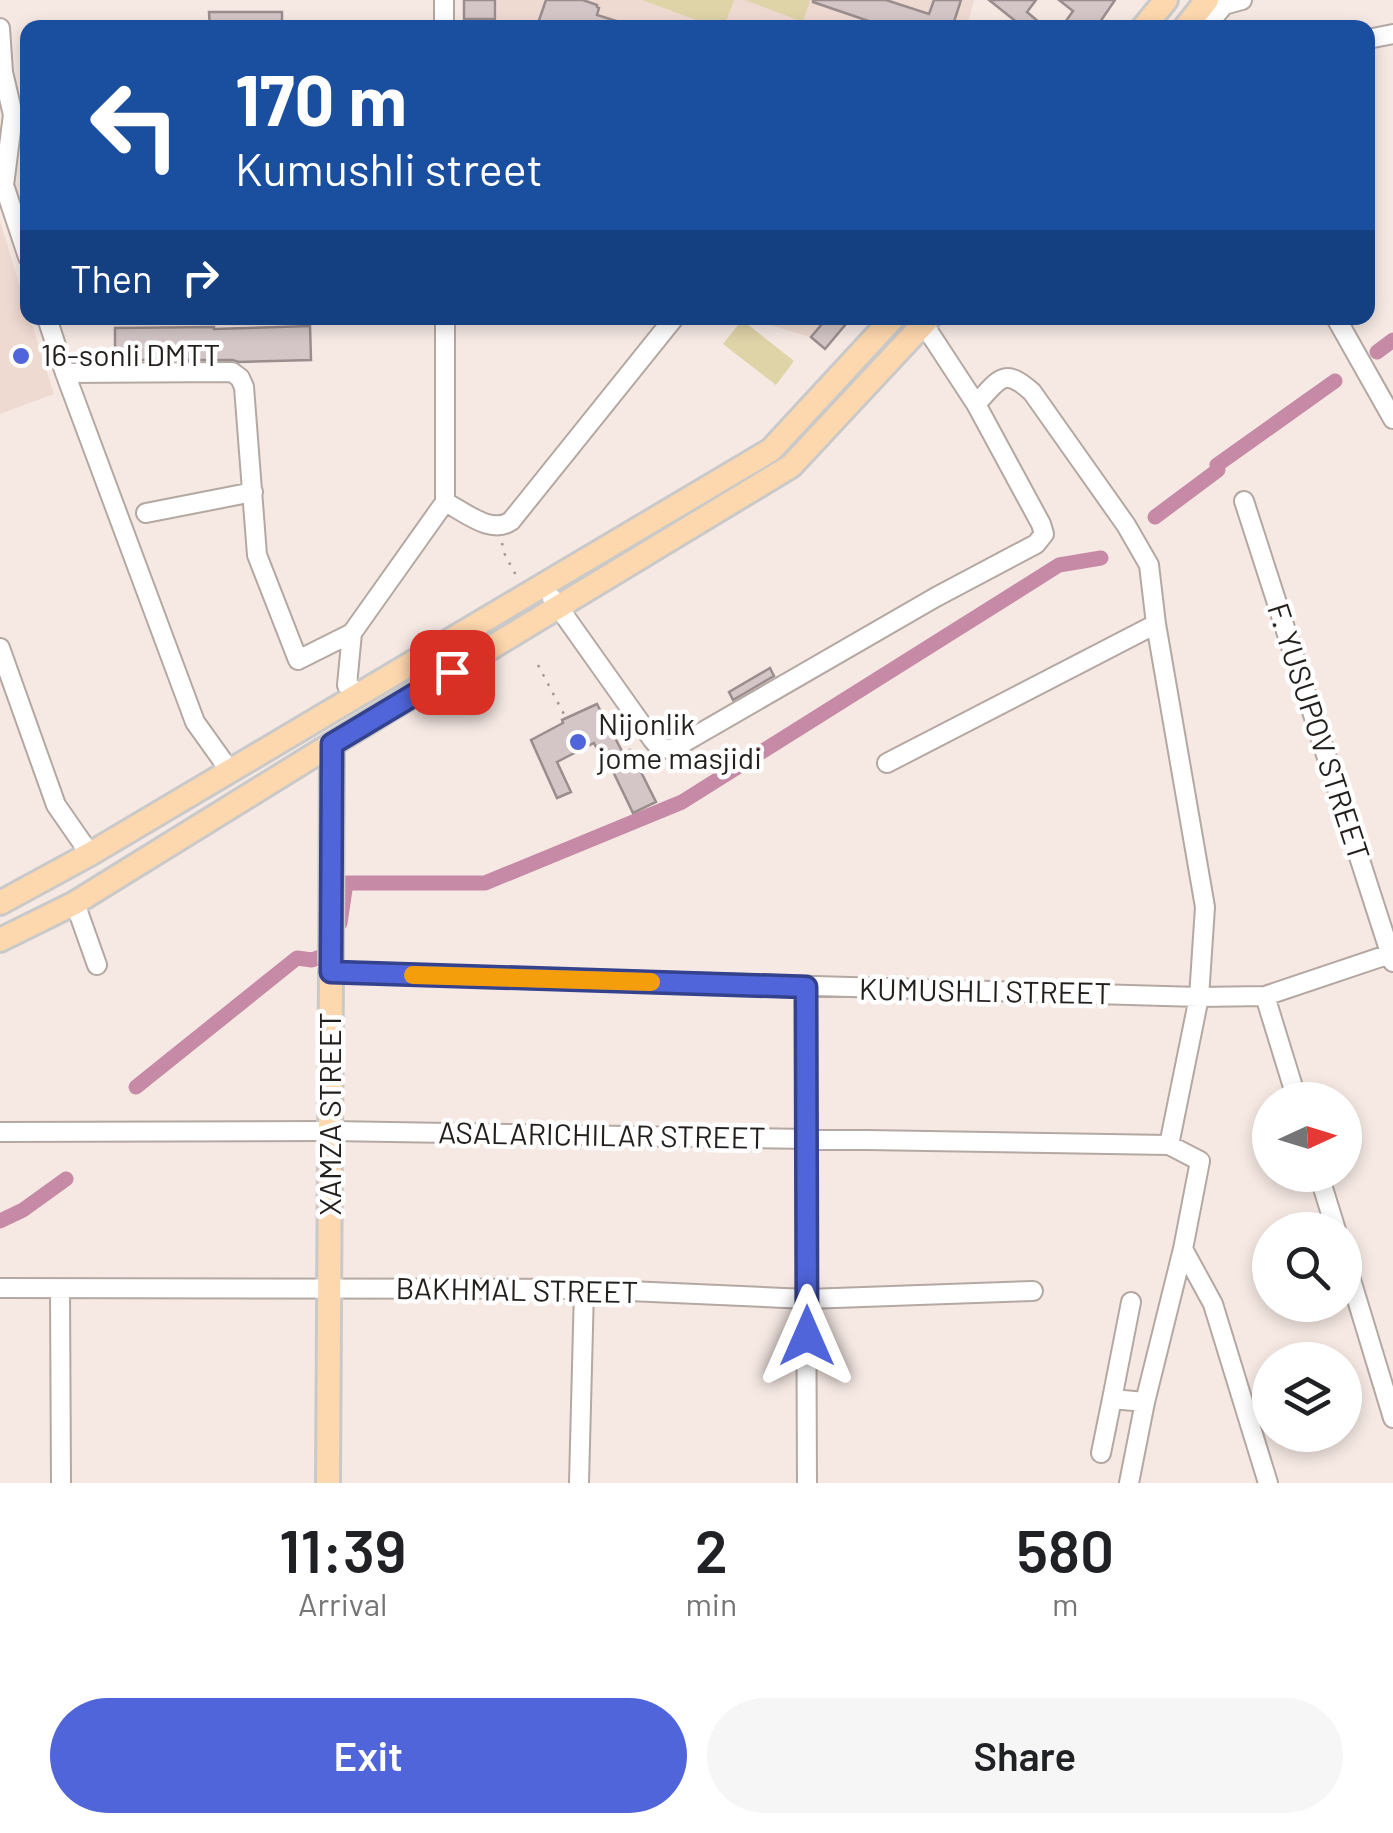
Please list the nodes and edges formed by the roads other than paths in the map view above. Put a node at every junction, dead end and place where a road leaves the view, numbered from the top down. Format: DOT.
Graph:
graph roads {
  1 [pos="1166,0"];
  2 [pos="1207,0"];
  3 [pos="1242,0"];
  4 [pos="1147,16"];
  5 [pos="1191,20"];
  6 [pos="1212,20"];
  7 [pos="0,28"];
  8 [pos="1,72"];
  9 [pos="20,233"];
  10 [pos="49,325"];
  11 [pos="445,325"];
  12 [pos="668,325"];
  13 [pos="887,325"];
  14 [pos="921,325"];
  15 [pos="929,325"];
  16 [pos="1340,325"];
  17 [pos="66,373"];
  18 [pos="976,404"];
  19 [pos="1393,419"];
  20 [pos="253,492"];
  21 [pos="1244,501"];
  22 [pos="446,502"];
  23 [pos="146,514"];
  24 [pos="544,585"];
  25 [pos="566,603"];
  26 [pos="1156,624"];
  27 [pos="352,633"];
  28 [pos="447,644"];
  29 [pos="0,648"];
  30 [pos="461,666"];
  31 [pos="365,692"];
  32 [pos="332,744"];
  33 [pos="887,763"];
  34 [pos="230,772"];
  35 [pos="90,854"];
  36 [pos="0,902"];
  37 [pos="75,903"];
  38 [pos="0,940"];
  39 [pos="1392,957"];
  40 [pos="331,960"];
  41 [pos="97,965"];
  42 [pos="806,987"];
  43 [pos="1265,996"];
  44 [pos="1200,997"];
  45 [pos="1291,1082"];
  46 [pos="331,1131"];
  47 [pos="0,1132"];
  48 [pos="806,1140"];
  49 [pos="1169,1145"];
  50 [pos="1183,1249"];
  51 [pos="0,1288"];
  52 [pos="60,1289"];
  53 [pos="330,1289"];
  54 [pos="584,1289"];
  55 [pos="1033,1291"];
  56 [pos="807,1300"];
  57 [pos="1131,1302"];
  58 [pos="1362,1316"];
  59 [pos="1112,1399"];
  60 [pos="1146,1402"];
  61 [pos="1393,1418"];
  62 [pos="1101,1453"];
  63 [pos="61,1483"];
  64 [pos="328,1483"];
  65 [pos="579,1483"];
  66 [pos="808,1483"];
  67 [pos="1129,1483"];
  68 [pos="1268,1483"];
  1 -- 4 [label="main road"];
  2 -- 5 [label="main road"];
  3 -- 6 [label="street"];
  7 -- 8 [label="street"];
  8 -- 9 [label="street"];
  10 -- 17 [label="street"];
  11 -- 22 [label="street"];
  12 -- 22 [label="street"];
  13 -- 24 [label="main road"];
  14 -- 25 [label="main road"];
  15 -- 18 [label="street"];
  16 -- 19 [label="street"];
  17 -- 20 [label="street"];
  17 -- 34 [label="street"];
  18 -- 25 [label="street"];
  18 -- 26 [label="street"];
  20 -- 23 [label="street"];
  20 -- 27 [label="street"];
  21 -- 39 [label="street, F. YUSUPOV STREET"];
  22 -- 27 [label="street"];
  24 -- 25 [label="main road"];
  24 -- 28 [label="main road"];
  25 -- 30 [label="main road"];
  26 -- 33 [label="street"];
  26 -- 44 [label="street"];
  27 -- 31 [label="street"];
  28 -- 30 [label="main road"];
  28 -- 31 [label="main road"];
  29 -- 35 [label="street"];
  30 -- 32 [label="main road"];
  31 -- 34 [label="main road"];
  32 -- 37 [label="main road"];
  32 -- 40 [label="main road, XAMZA STREET"];
  34 -- 35 [label="main road"];
  35 -- 36 [label="main road"];
  37 -- 38 [label="main road"];
  37 -- 41 [label="street"];
  39 -- 43 [label="street, KUMUSHLI STREET"];
  40 -- 42 [label="street, KUMUSHLI STREET"];
  40 -- 46 [label="main road, XAMZA STREET"];
  42 -- 44 [label="street, KUMUSHLI STREET"];
  42 -- 48 [label="street"];
  43 -- 44 [label="street, KUMUSHLI STREET"];
  43 -- 45 [label="street"];
  44 -- 49 [label="street"];
  46 -- 47 [label="street, ASALARICHILAR STREET"];
  46 -- 48 [label="street, ASALARICHILAR STREET"];
  46 -- 53 [label="main road, XAMZA STREET"];
  48 -- 49 [label="street, ASALARICHILAR STREET"];
  48 -- 56 [label="street"];
  49 -- 50 [label="street, ASALARICHILAR STREET"];
  50 -- 60 [label="street"];
  50 -- 68 [label="street"];
  51 -- 52 [label="street, BAKHMAL STREET"];
  52 -- 53 [label="street, BAKHMAL STREET"];
  52 -- 63 [label="street"];
  53 -- 54 [label="street, BAKHMAL STREET"];
  53 -- 64 [label="main road, XAMZA STREET"];
  54 -- 56 [label="street, BAKHMAL STREET"];
  54 -- 65 [label="street"];
  55 -- 56 [label="street, BAKHMAL STREET"];
  56 -- 66 [label="street"];
  57 -- 59 [label="street"];
  58 -- 61 [label="street"];
  59 -- 60 [label="street"];
  59 -- 62 [label="street"];
  60 -- 67 [label="street"];
}
